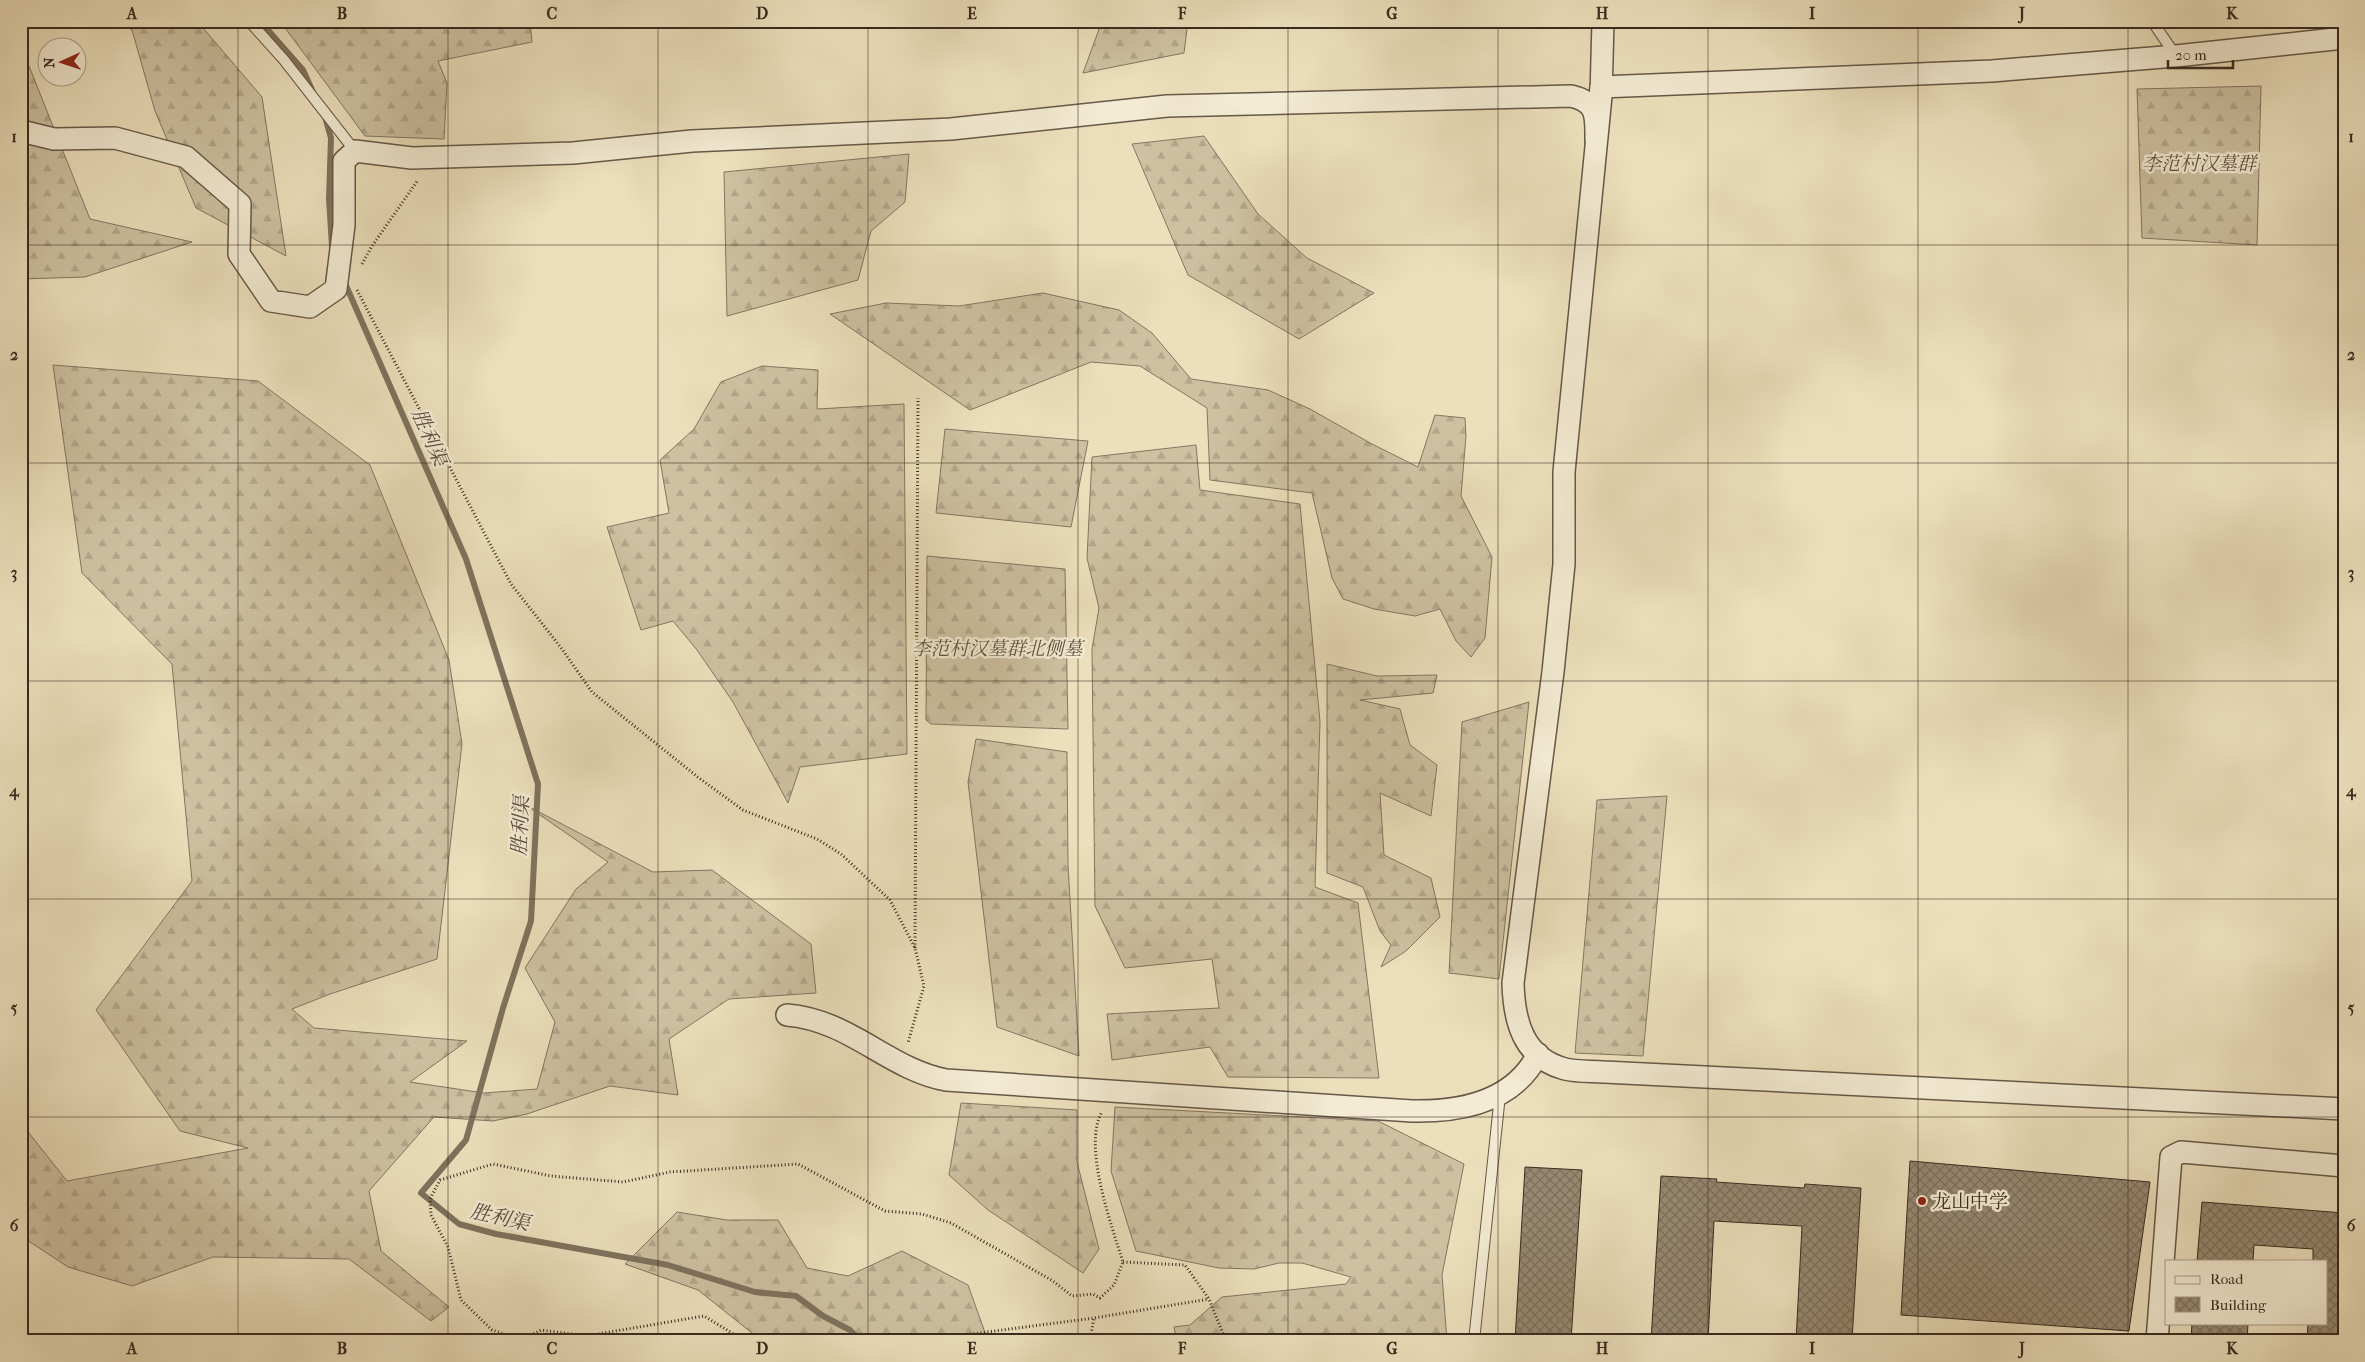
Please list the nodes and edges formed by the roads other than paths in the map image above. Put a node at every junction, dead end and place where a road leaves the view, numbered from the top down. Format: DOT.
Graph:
graph roads {
  1 [pos="249,21"];
  2 [pos="1603,21"];
  3 [pos="2152,21"];
  4 [pos="2344,38"];
  5 [pos="2176,56"];
  6 [pos="1601,87"];
  7 [pos="21,131"];
  8 [pos="1596,140"];
  9 [pos="355,151"];
  10 [pos="787,1015"];
  11 [pos="1538,1054"];
  12 [pos="1500,1095"];
  13 [pos="2344,1109"];
  14 [pos="2344,1166"];
  15 [pos="1474,1341"];
  16 [pos="2156,1341"];
  1 -- 9 [label="lane"];
  2 -- 6 [label="street"];
  3 -- 5 [label="lane"];
  4 -- 5 [label="street"];
  5 -- 6 [label="street"];
  6 -- 8 [label="street"];
  7 -- 9 [label="street"];
  8 -- 9 [label="street"];
  8 -- 11 [label="street"];
  10 -- 12 [label="street"];
  11 -- 12 [label="street"];
  11 -- 13 [label="street"];
  12 -- 15 [label="lane"];
  14 -- 16 [label="street"];
}
